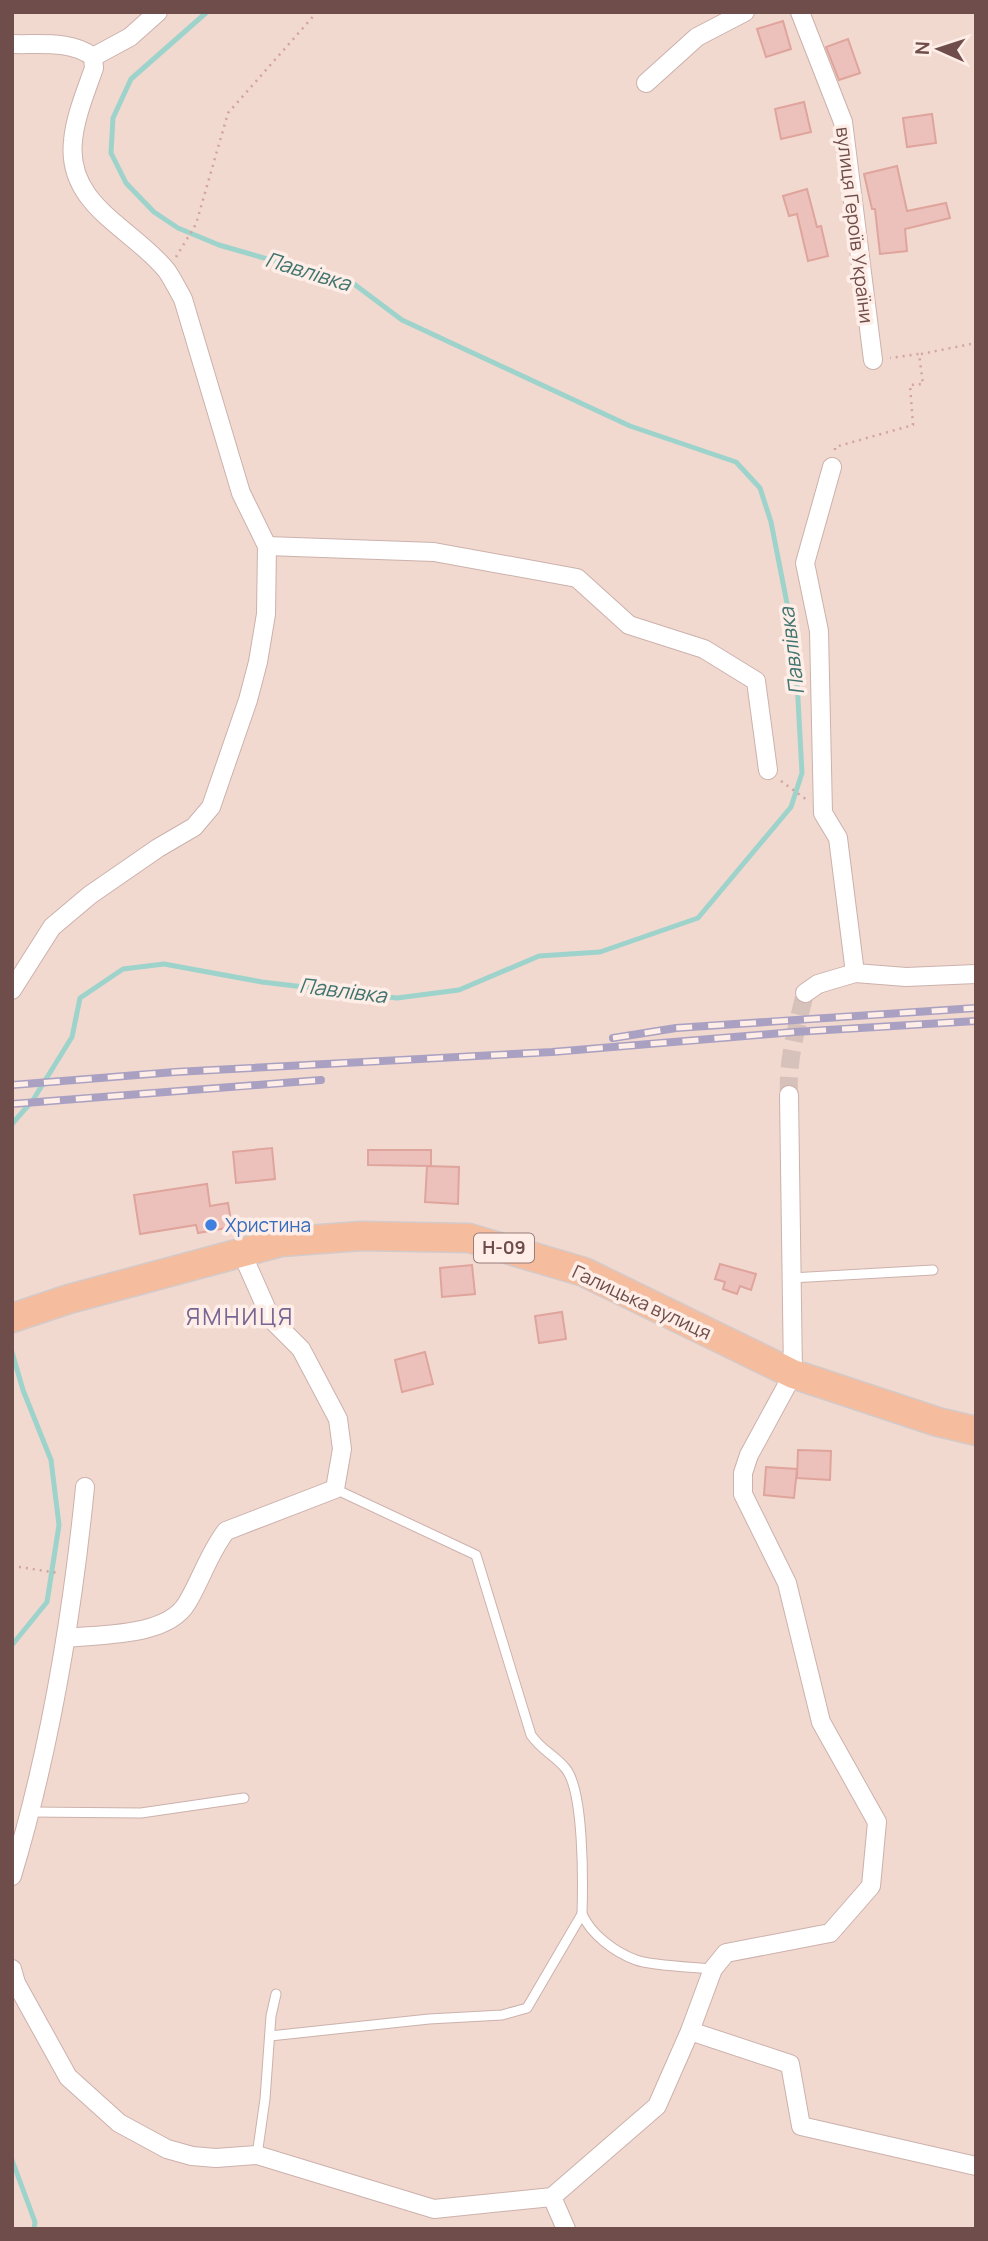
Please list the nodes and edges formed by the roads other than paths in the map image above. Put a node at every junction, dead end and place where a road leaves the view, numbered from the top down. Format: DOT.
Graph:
graph roads {
  1 [pos="158,12"];
  2 [pos="745,12"];
  3 [pos="800,12"];
  4 [pos="12,44"];
  5 [pos="93,57"];
  6 [pos="646,83"];
  7 [pos="873,360"];
  8 [pos="832,467"];
  9 [pos="267,546"];
  10 [pos="772,774"];
  11 [pos="855,973"];
  12 [pos="976,974"];
  13 [pos="12,990"];
  14 [pos="805,993"];
  15 [pos="789,1095"];
  16 [pos="241,1251"];
  17 [pos="933,1270"];
  18 [pos="791,1278"];
  19 [pos="12,1318"];
  20 [pos="793,1374"];
  21 [pos="976,1431"];
  22 [pos="85,1486"];
  23 [pos="335,1489"];
  24 [pos="66,1638"];
  25 [pos="244,1798"];
  26 [pos="31,1812"];
  27 [pos="12,1876"];
  28 [pos="582,1913"];
  29 [pos="12,1969"];
  30 [pos="713,1969"];
  31 [pos="276,1994"];
  32 [pos="690,2031"];
  33 [pos="270,2036"];
  34 [pos="257,2155"];
  35 [pos="976,2166"];
  36 [pos="552,2197"];
  37 [pos="566,2229"];
  1 -- 5 [label="street"];
  2 -- 6 [label="street"];
  3 -- 7 [label="street, вулиця Героїв України"];
  4 -- 5 [label="street"];
  5 -- 9 [label="street"];
  8 -- 11 [label="street"];
  9 -- 10 [label="street"];
  9 -- 13 [label="street"];
  11 -- 12 [label="street"];
  11 -- 14 [label="street"];
  15 -- 18 [label="street"];
  16 -- 19 [label="main road, Галицька вулиця / Н-09"];
  16 -- 20 [label="main road, Галицька вулиця / Н-09"];
  16 -- 23 [label="street"];
  17 -- 18 [label="lane"];
  18 -- 20 [label="street"];
  20 -- 21 [label="main road, Галицька вулиця / Н-09"];
  20 -- 30 [label="street"];
  22 -- 24 [label="street"];
  23 -- 24 [label="street"];
  23 -- 28 [label="lane"];
  24 -- 26 [label="street"];
  25 -- 26 [label="lane"];
  26 -- 27 [label="street"];
  28 -- 30 [label="lane"];
  28 -- 33 [label="lane"];
  29 -- 34 [label="street"];
  30 -- 32 [label="street"];
  31 -- 33 [label="lane"];
  32 -- 35 [label="street"];
  32 -- 36 [label="street"];
  33 -- 34 [label="lane"];
  34 -- 36 [label="street"];
  36 -- 37 [label="street"];
}
